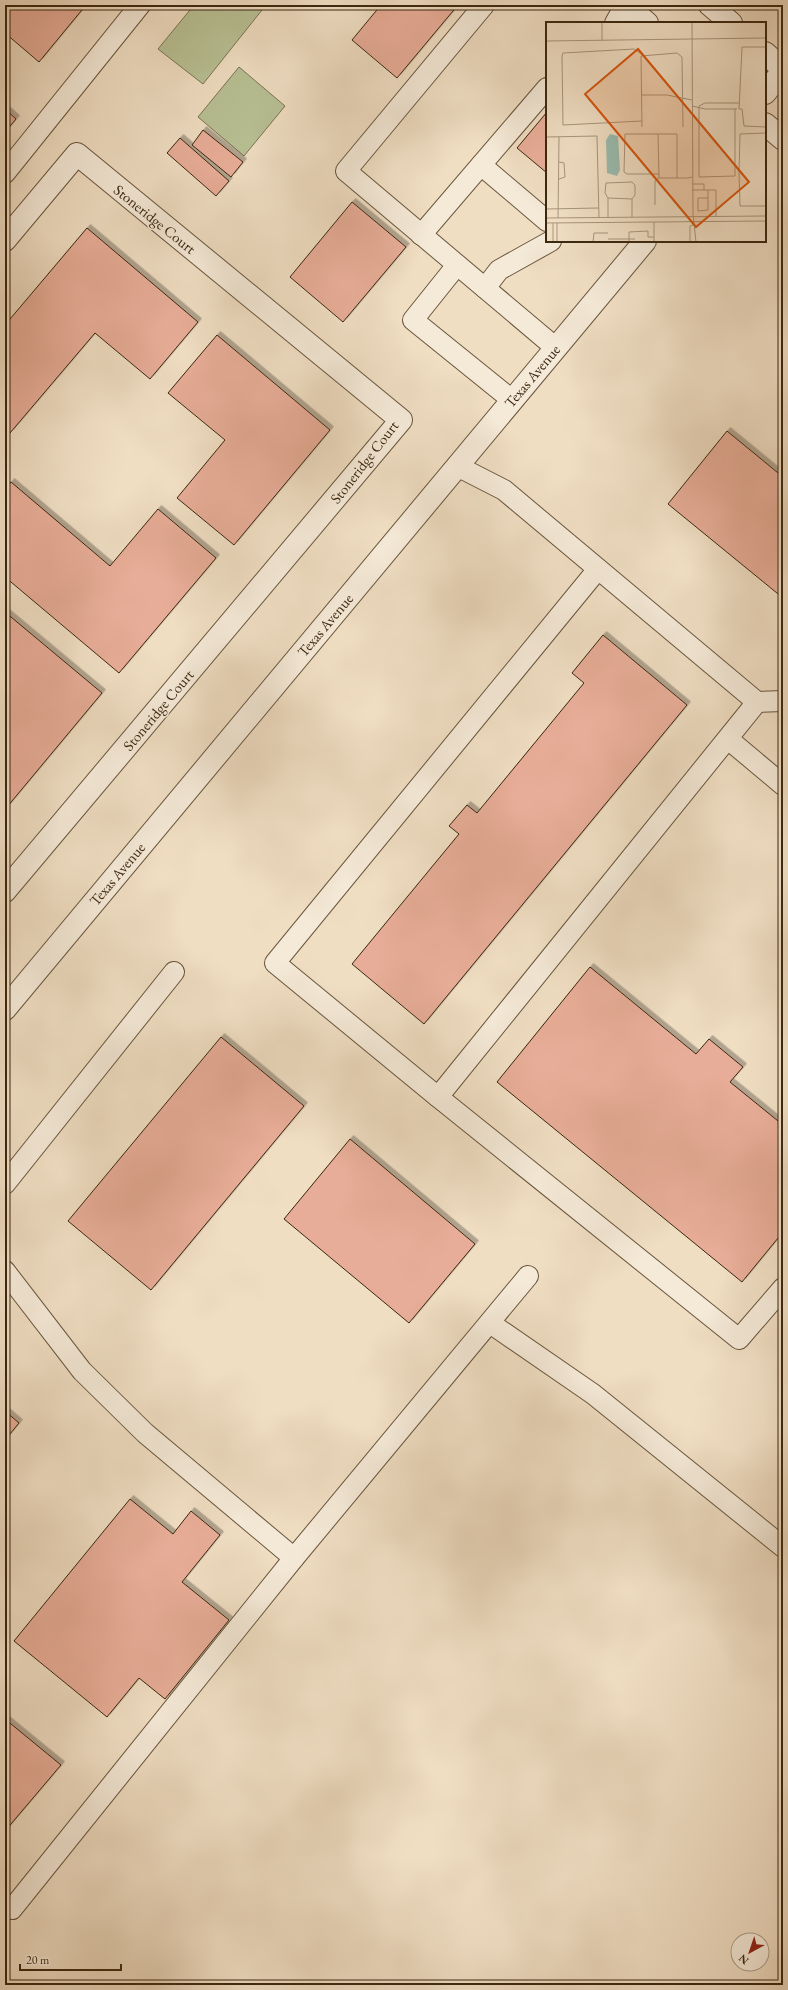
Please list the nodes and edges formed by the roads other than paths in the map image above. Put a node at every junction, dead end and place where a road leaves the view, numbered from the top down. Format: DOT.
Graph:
graph roads {
  1 [pos="140,5"];
  2 [pos="484,5"];
  3 [pos="625,5"];
  4 [pos="710,5"];
  5 [pos="616,22"];
  6 [pos="646,22"];
  7 [pos="730,22"];
  8 [pos="766,54"];
  9 [pos="783,70"];
  10 [pos="546,89"];
  11 [pos="766,93"];
  12 [pos="766,125"];
  13 [pos="783,139"];
  14 [pos="481,165"];
  15 [pos="5,173"];
  16 [pos="546,220"];
  17 [pos="421,234"];
  18 [pos="5,240"];
  19 [pos="549,242"];
  20 [pos="644,242"];
  21 [pos="457,265"];
  22 [pos="485,288"];
  23 [pos="556,348"];
  24 [pos="512,400"];
  25 [pos="457,466"];
  26 [pos="598,569"];
  27 [pos="783,701"];
  28 [pos="757,702"];
  29 [pos="728,739"];
  30 [pos="783,785"];
  31 [pos="5,891"];
  32 [pos="174,972"];
  33 [pos="5,1009"];
  34 [pos="438,1097"];
  35 [pos="5,1184"];
  36 [pos="5,1271"];
  37 [pos="528,1276"];
  38 [pos="783,1288"];
  39 [pos="490,1323"];
  40 [pos="783,1547"];
  41 [pos="294,1558"];
  42 [pos="5,1907"];
  1 -- 15 [label="lane"];
  2 -- 17 [label="lane"];
  3 -- 5 [label="lane"];
  3 -- 6 [label="street"];
  4 -- 7 [label="street"];
  8 -- 9 [label="street"];
  9 -- 11 [label="street"];
  10 -- 14 [label="lane"];
  12 -- 13 [label="street"];
  14 -- 16 [label="lane"];
  14 -- 17 [label="lane"];
  17 -- 21 [label="lane"];
  18 -- 31 [label="street, Stoneridge Court"];
  19 -- 22 [label="lane"];
  20 -- 23 [label="street, Texas Avenue"];
  21 -- 22 [label="lane"];
  21 -- 24 [label="lane"];
  22 -- 23 [label="lane"];
  23 -- 24 [label="street, Texas Avenue"];
  24 -- 25 [label="street, Texas Avenue"];
  25 -- 26 [label="lane"];
  25 -- 33 [label="street, Texas Avenue"];
  26 -- 28 [label="lane"];
  26 -- 34 [label="lane"];
  27 -- 28 [label="lane"];
  28 -- 29 [label="lane"];
  29 -- 30 [label="lane"];
  29 -- 34 [label="lane"];
  32 -- 35 [label="lane"];
  34 -- 38 [label="lane"];
  36 -- 41 [label="lane"];
  37 -- 39 [label="lane"];
  39 -- 40 [label="lane"];
  39 -- 41 [label="lane"];
  41 -- 42 [label="lane"];
}
